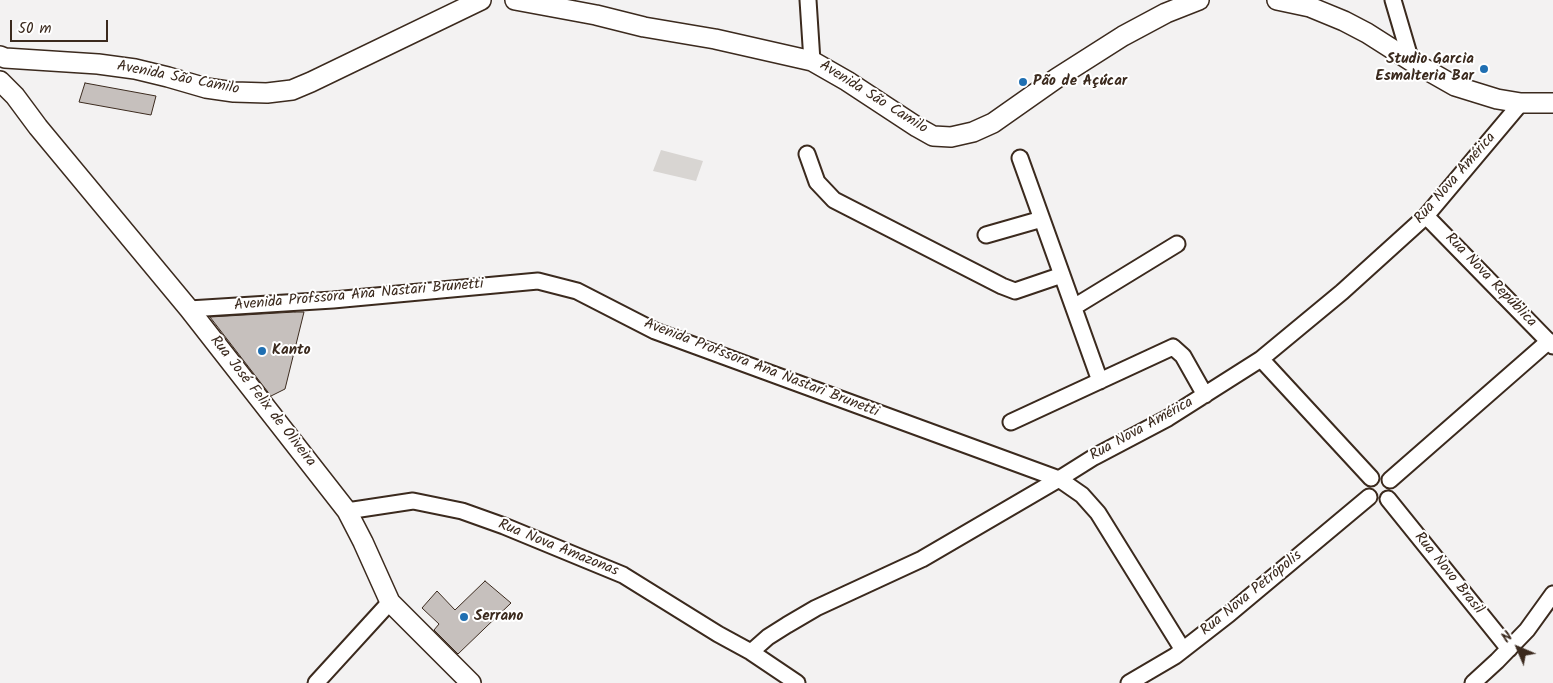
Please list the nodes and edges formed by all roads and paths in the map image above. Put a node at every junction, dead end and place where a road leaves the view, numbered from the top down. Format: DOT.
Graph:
graph roads {
  1 [pos="480,0"];
  2 [pos="515,0"];
  3 [pos="808,0"];
  4 [pos="1199,0"];
  5 [pos="1277,0"];
  6 [pos="1393,0"];
  7 [pos="2,57"];
  8 [pos="812,61"];
  9 [pos="1411,61"];
  10 [pos="0,82"];
  11 [pos="0,98"];
  12 [pos="1521,102"];
  13 [pos="1553,103"];
  14 [pos="38,127"];
  15 [pos="807,154"];
  16 [pos="1020,158"];
  17 [pos="1426,216"];
  18 [pos="1042,219"];
  19 [pos="986,235"];
  20 [pos="1177,244"];
  21 [pos="1062,275"];
  22 [pos="1074,308"];
  23 [pos="189,309"];
  24 [pos="1551,343"];
  25 [pos="1261,359"];
  26 [pos="1100,381"];
  27 [pos="1205,395"];
  28 [pos="1011,422"];
  29 [pos="1371,478"];
  30 [pos="1059,479"];
  31 [pos="1390,480"];
  32 [pos="1369,497"];
  33 [pos="1388,499"];
  34 [pos="347,511"];
  35 [pos="1553,594"];
  36 [pos="390,602"];
  37 [pos="1509,649"];
  38 [pos="1183,650"];
  39 [pos="751,652"];
  40 [pos="316,683"];
  41 [pos="471,683"];
  42 [pos="796,683"];
  43 [pos="1129,683"];
  44 [pos="1473,683"];
  1 -- 7 [label="main road, Avenida São Camilo"];
  2 -- 8 [label="main road, Avenida São Camilo"];
  3 -- 8 [label="street"];
  4 -- 8 [label="main road, Avenida São Camilo"];
  5 -- 9 [label="main road"];
  6 -- 9 [label="street"];
  9 -- 12 [label="main road"];
  10 -- 14 [label="main road, Rua José Felix de Oliveira"];
  11 -- 14 [label="main road, Rua José Felix de Oliveira"];
  12 -- 13 [label="main road"];
  12 -- 17 [label="street, Rua Nova América"];
  14 -- 23 [label="main road, Rua José Felix de Oliveira"];
  15 -- 21 [label="street"];
  16 -- 18 [label="street"];
  17 -- 24 [label="street, Rua Nova República"];
  17 -- 25 [label="street, Rua Nova América"];
  18 -- 19 [label="street"];
  18 -- 21 [label="street"];
  20 -- 22 [label="street"];
  21 -- 22 [label="street"];
  22 -- 26 [label="street"];
  23 -- 30 [label="street, Avenida Profssora Ana Nastari Brunetti"];
  23 -- 34 [label="main road, Rua José Felix de Oliveira"];
  24 -- 31 [label="street"];
  25 -- 27 [label="street, Rua Nova América"];
  25 -- 29 [label="street"];
  26 -- 27 [label="street"];
  26 -- 28 [label="street"];
  27 -- 30 [label="street, Rua Nova América"];
  29 -- 31 [label="street"];
  29 -- 32 [label="street"];
  30 -- 38 [label="street, Avenida Profssora Ana Nastari Brunetti"];
  30 -- 39 [label="street, Rua Nova América"];
  31 -- 33 [label="street"];
  32 -- 33 [label="street"];
  32 -- 38 [label="street, Rua Nova Petrópolis"];
  33 -- 37 [label="street, Rua Novo Brasil"];
  34 -- 36 [label="main road, Rua José Felix de Oliveira"];
  34 -- 39 [label="street, Rua Nova Amazonas"];
  35 -- 37 [label="street"];
  36 -- 40 [label="street"];
  36 -- 41 [label="main road, Rua José Felix de Oliveira"];
  37 -- 44 [label="street"];
  38 -- 43 [label="street, Rua Nova Petrópolis"];
  39 -- 42 [label="street"];
}
